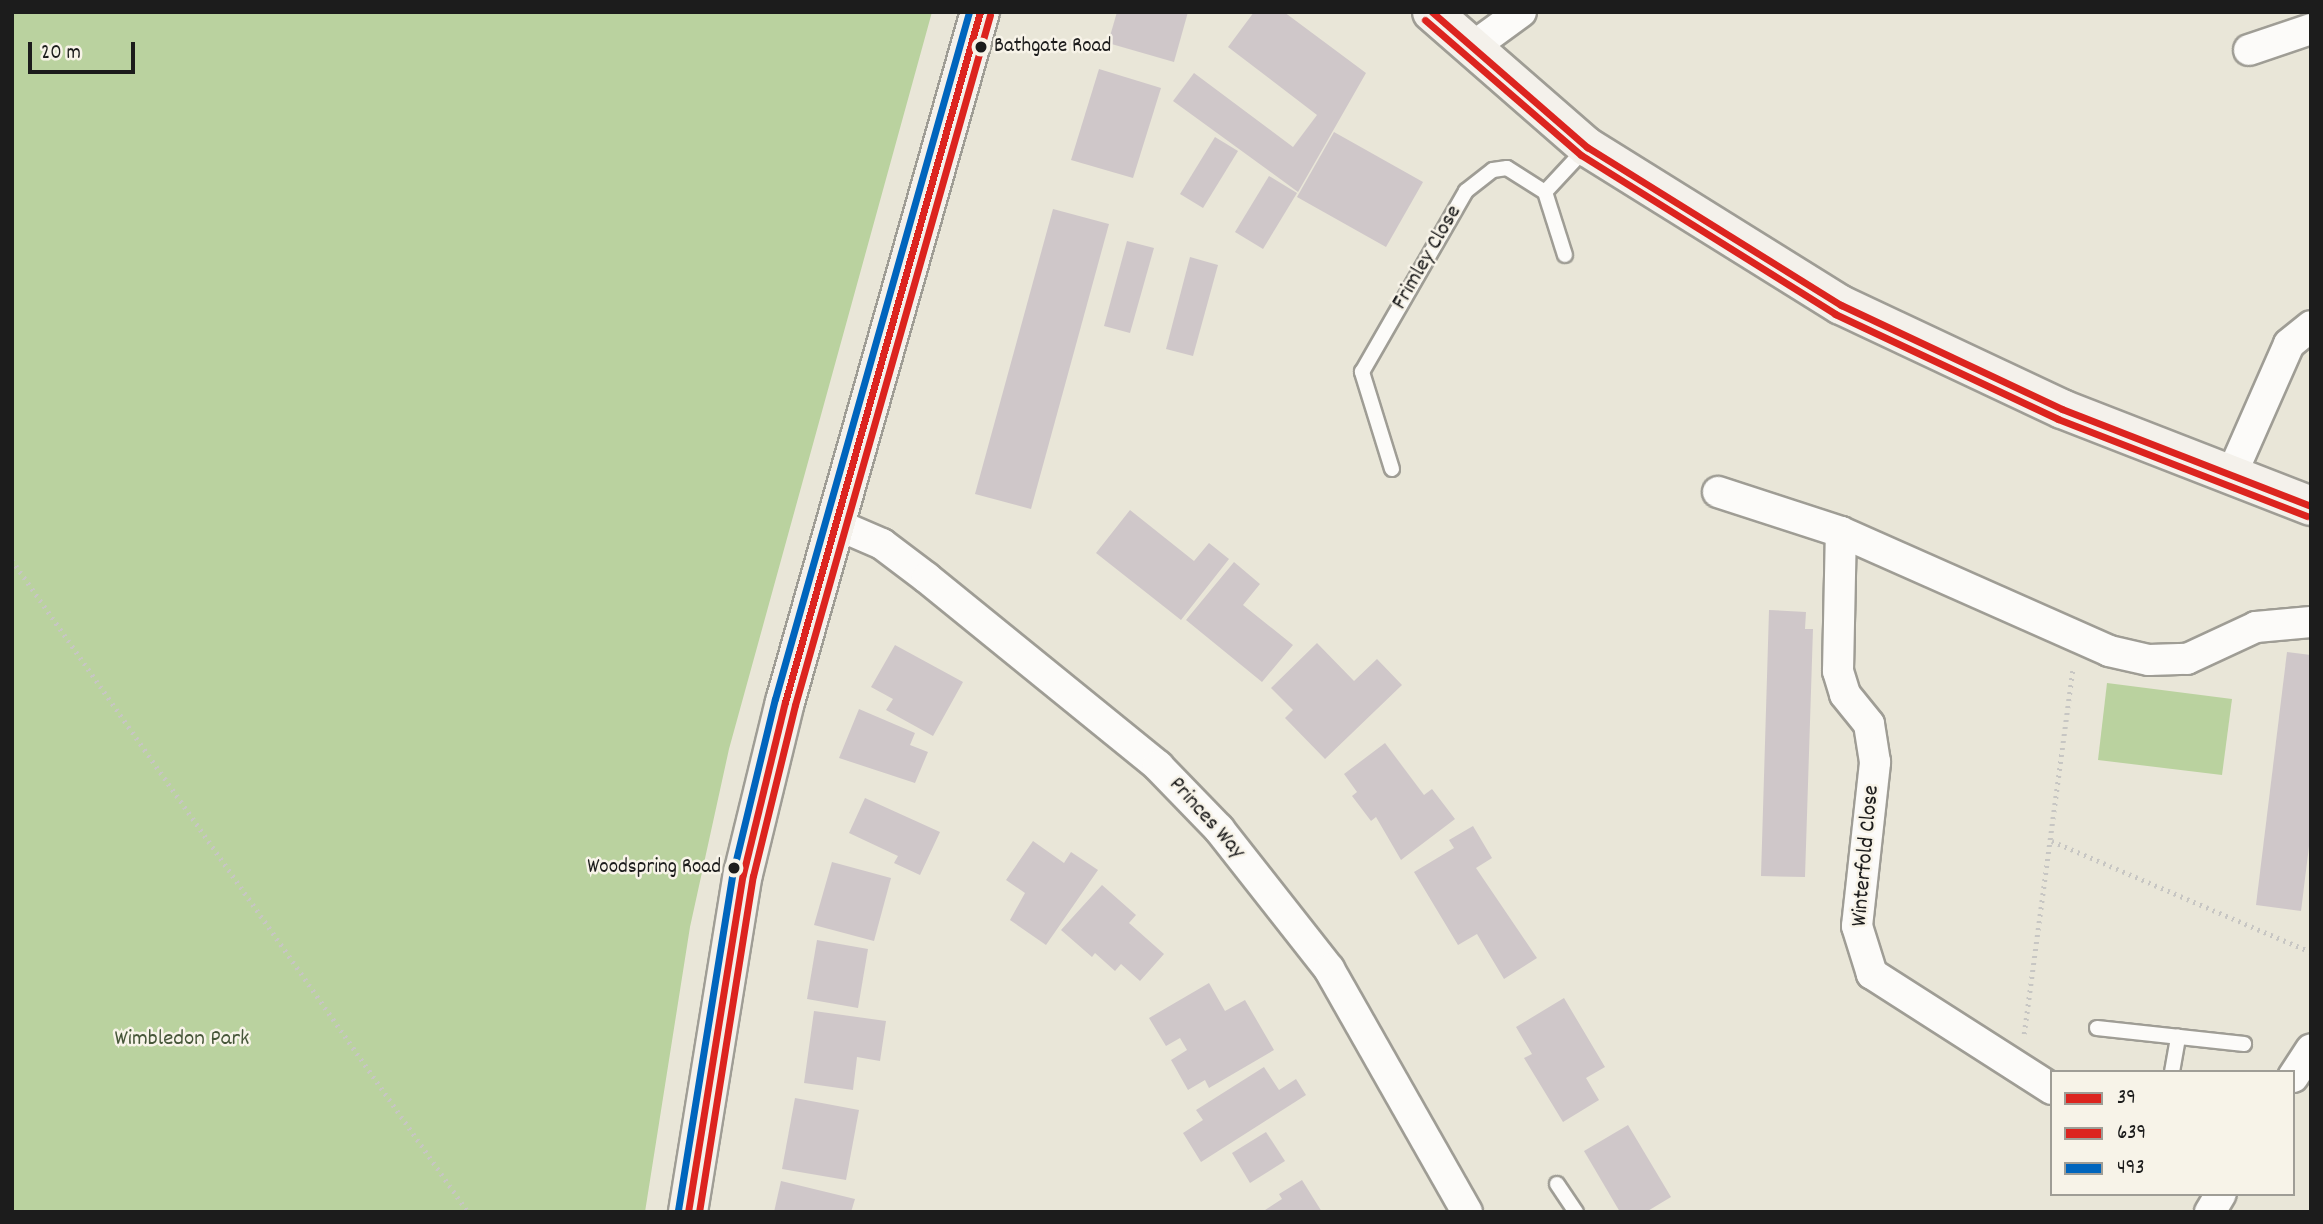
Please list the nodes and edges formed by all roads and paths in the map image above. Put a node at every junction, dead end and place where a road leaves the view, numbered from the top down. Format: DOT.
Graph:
graph roads {
  1 [pos="980,12"];
  2 [pos="1432,12"];
  3 [pos="1521,12"];
  4 [pos="2311,29"];
  5 [pos="1470,49"];
  6 [pos="2249,50"];
  7 [pos="1587,146"];
  8 [pos="1545,192"];
  9 [pos="1564,255"];
  10 [pos="2311,326"];
  11 [pos="1392,469"];
  12 [pos="2230,478"];
  13 [pos="1718,492"];
  14 [pos="2311,506"];
  15 [pos="838,525"];
  16 [pos="1841,532"];
  17 [pos="12,559"];
  18 [pos="2311,622"];
  19 [pos="2077,636"];
  20 [pos="2052,841"];
  21 [pos="2311,952"];
  22 [pos="2098,1028"];
  23 [pos="2178,1037"];
  24 [pos="2244,1044"];
  25 [pos="2311,1049"];
  26 [pos="2019,1069"];
  27 [pos="2172,1070"];
  28 [pos="2295,1074"];
  29 [pos="2050,1088"];
  30 [pos="1557,1184"];
  31 [pos="2220,1196"];
  32 [pos="468,1212"];
  33 [pos="688,1212"];
  34 [pos="1467,1212"];
  35 [pos="1576,1212"];
  36 [pos="2210,1212"];
  1 -- 15 [label="street"];
  2 -- 5 [label="street"];
  3 -- 5 [label="street"];
  4 -- 6 [label="street"];
  5 -- 7 [label="street"];
  7 -- 8 [label="lane"];
  7 -- 12 [label="street"];
  8 -- 9 [label="lane"];
  8 -- 11 [label="lane, Frimley Close"];
  10 -- 12 [label="street"];
  12 -- 14 [label="street"];
  13 -- 16 [label="street"];
  15 -- 33 [label="street"];
  15 -- 34 [label="street, Princes Way"];
  16 -- 19 [label="street"];
  16 -- 26 [label="street, Winterfold Close"];
  17 -- 32 [label="path"];
  18 -- 19 [label="street"];
  19 -- 20 [label="path"];
  20 -- 21 [label="path"];
  20 -- 26 [label="path"];
  22 -- 23 [label="lane"];
  23 -- 24 [label="lane"];
  23 -- 27 [label="lane"];
  25 -- 28 [label="street"];
  26 -- 29 [label="street, Winterfold Close"];
  30 -- 35 [label="lane"];
  31 -- 36 [label="street"];
}
